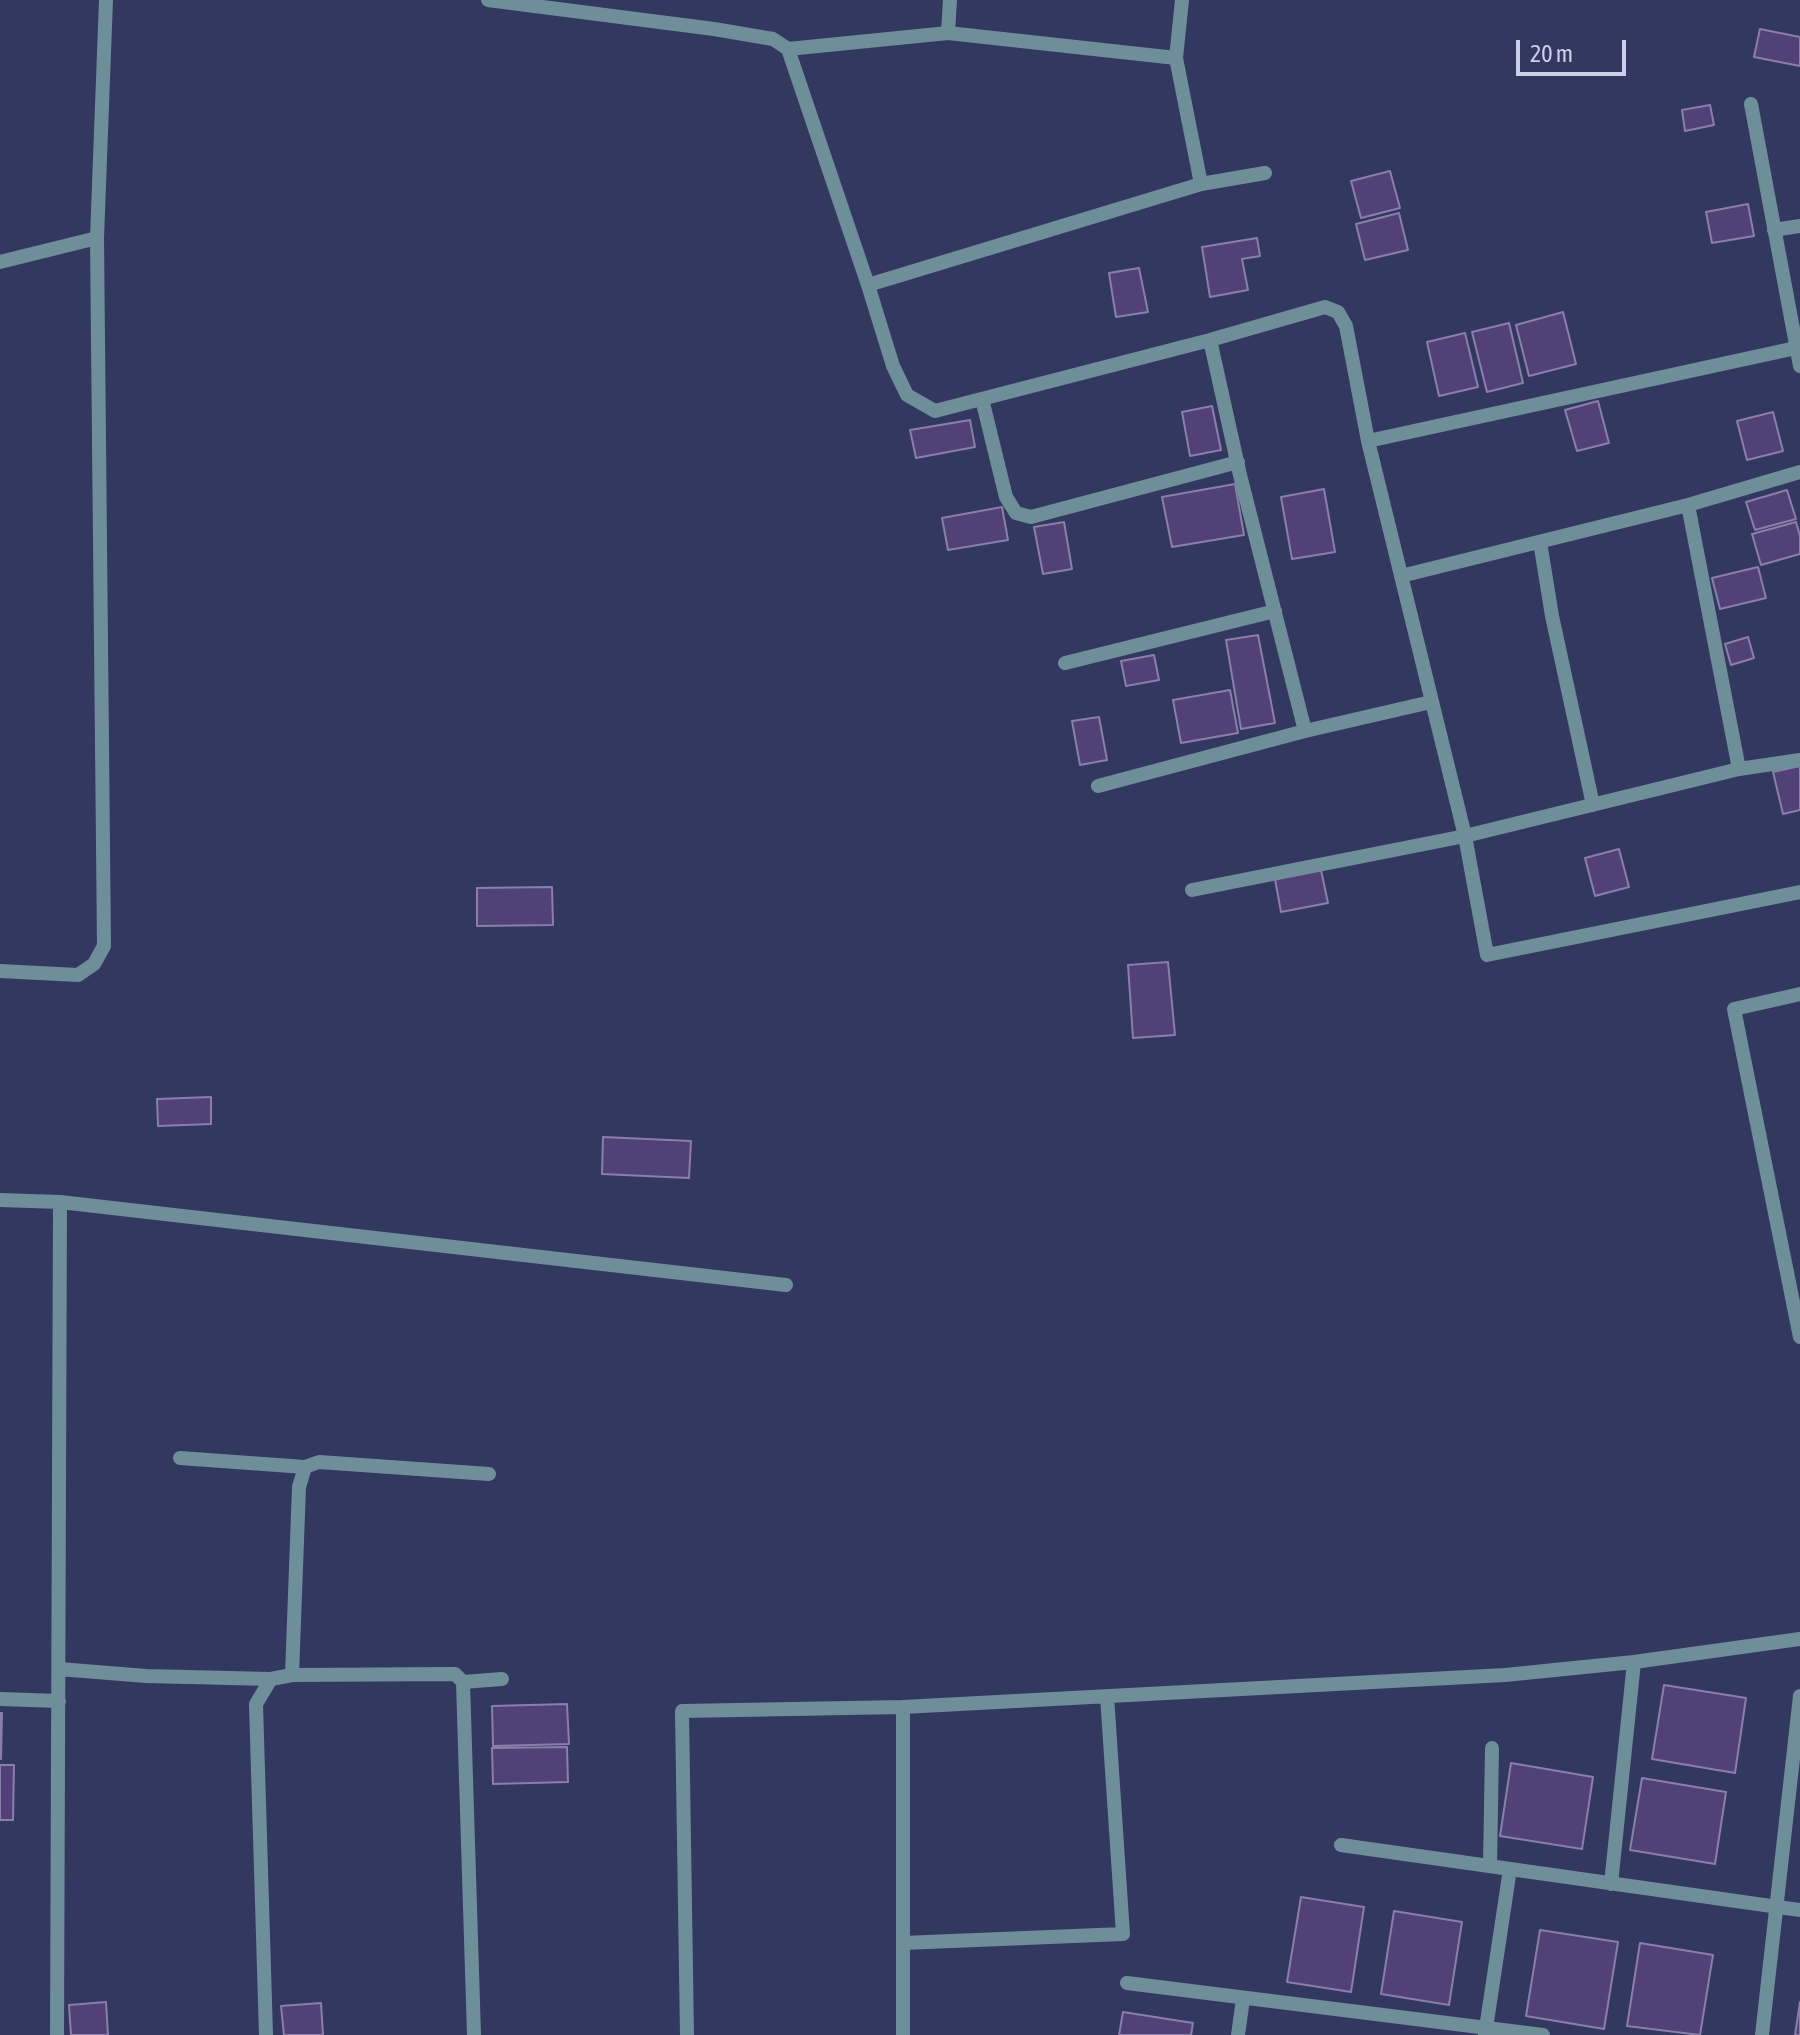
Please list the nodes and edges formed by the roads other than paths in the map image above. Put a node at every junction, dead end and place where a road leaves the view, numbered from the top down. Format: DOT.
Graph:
graph roads {
  1 [pos="106,0"];
  2 [pos="488,0"];
  3 [pos="950,0"];
  4 [pos="1182,0"];
  5 [pos="948,33"];
  6 [pos="788,49"];
  7 [pos="1176,58"];
  8 [pos="1751,104"];
  9 [pos="1265,173"];
  10 [pos="1201,184"];
  11 [pos="1800,226"];
  12 [pos="1774,230"];
  13 [pos="97,238"];
  14 [pos="0,262"];
  15 [pos="868,285"];
  16 [pos="1210,340"];
  17 [pos="1799,347"];
  18 [pos="1800,366"];
  19 [pos="982,399"];
  20 [pos="1368,441"];
  21 [pos="1238,462"];
  22 [pos="1800,472"];
  23 [pos="1688,505"];
  24 [pos="1540,542"];
  25 [pos="1401,576"];
  26 [pos="1275,611"];
  27 [pos="1065,663"];
  28 [pos="1431,702"];
  29 [pos="1305,731"];
  30 [pos="1800,760"];
  31 [pos="1739,769"];
  32 [pos="1098,786"];
  33 [pos="1593,805"];
  34 [pos="1465,836"];
  35 [pos="1192,890"];
  36 [pos="1800,892"];
  37 [pos="0,971"];
  38 [pos="1800,994"];
  39 [pos="0,1200"];
  40 [pos="60,1202"];
  41 [pos="1794,1281"];
  42 [pos="786,1285"];
  43 [pos="1800,1337"];
  44 [pos="180,1458"];
  45 [pos="305,1467"];
  46 [pos="489,1474"];
  47 [pos="1800,1639"];
  48 [pos="1634,1662"];
  49 [pos="59,1669"];
  50 [pos="292,1675"];
  51 [pos="271,1679"];
  52 [pos="502,1679"];
  53 [pos="463,1682"];
  54 [pos="1107,1696"];
  55 [pos="1800,1696"];
  56 [pos="0,1699"];
  57 [pos="59,1701"];
  58 [pos="903,1707"];
  59 [pos="1492,1748"];
  60 [pos="1797,1758"];
  61 [pos="1341,1845"];
  62 [pos="1490,1866"];
  63 [pos="1510,1869"];
  64 [pos="1611,1884"];
  65 [pos="1776,1907"];
  66 [pos="1800,1910"];
  67 [pos="903,1943"];
  68 [pos="1127,1983"];
  69 [pos="1243,1999"];
  70 [pos="1486,2031"];
  71 [pos="57,2035"];
  72 [pos="266,2035"];
  73 [pos="474,2035"];
  74 [pos="687,2035"];
  75 [pos="903,2035"];
  76 [pos="1238,2035"];
  77 [pos="1543,2035"];
  78 [pos="1762,2035"];
  1 -- 13 [label="street"];
  2 -- 6 [label="street"];
  3 -- 5 [label="street"];
  4 -- 7 [label="street"];
  5 -- 6 [label="street"];
  5 -- 7 [label="street"];
  6 -- 15 [label="street"];
  7 -- 10 [label="street"];
  8 -- 12 [label="street"];
  9 -- 10 [label="street"];
  10 -- 15 [label="street"];
  11 -- 12 [label="street"];
  12 -- 17 [label="street"];
  13 -- 14 [label="street"];
  13 -- 37 [label="street"];
  15 -- 19 [label="street"];
  16 -- 19 [label="street"];
  16 -- 20 [label="street"];
  16 -- 21 [label="street"];
  17 -- 18 [label="street"];
  17 -- 20 [label="street"];
  19 -- 21 [label="street"];
  20 -- 25 [label="street"];
  21 -- 26 [label="street"];
  22 -- 23 [label="street"];
  23 -- 24 [label="street"];
  23 -- 31 [label="street"];
  24 -- 25 [label="street"];
  24 -- 33 [label="street"];
  25 -- 28 [label="street"];
  26 -- 27 [label="street"];
  26 -- 29 [label="street"];
  28 -- 29 [label="street"];
  28 -- 34 [label="street"];
  29 -- 32 [label="street"];
  30 -- 31 [label="street"];
  31 -- 33 [label="street"];
  33 -- 34 [label="street"];
  34 -- 35 [label="street"];
  34 -- 36 [label="street"];
  38 -- 41 [label="street"];
  39 -- 40 [label="street"];
  40 -- 42 [label="street"];
  40 -- 49 [label="street"];
  41 -- 43 [label="street"];
  44 -- 45 [label="street"];
  45 -- 46 [label="street"];
  45 -- 50 [label="street"];
  47 -- 48 [label="street"];
  48 -- 54 [label="street"];
  48 -- 64 [label="street"];
  49 -- 51 [label="street"];
  49 -- 57 [label="street"];
  50 -- 51 [label="street"];
  50 -- 53 [label="street"];
  51 -- 72 [label="street"];
  52 -- 53 [label="street"];
  53 -- 73 [label="street"];
  54 -- 58 [label="street"];
  54 -- 67 [label="street"];
  55 -- 60 [label="street"];
  56 -- 57 [label="street"];
  57 -- 71 [label="street"];
  58 -- 67 [label="street"];
  58 -- 74 [label="street"];
  59 -- 62 [label="street"];
  60 -- 65 [label="street"];
  61 -- 62 [label="street"];
  62 -- 63 [label="street"];
  63 -- 64 [label="street"];
  63 -- 70 [label="street"];
  64 -- 65 [label="street"];
  65 -- 66 [label="street"];
  65 -- 78 [label="street"];
  67 -- 75 [label="street"];
  68 -- 69 [label="street"];
  69 -- 70 [label="street"];
  69 -- 76 [label="street"];
  70 -- 77 [label="street"];
}
